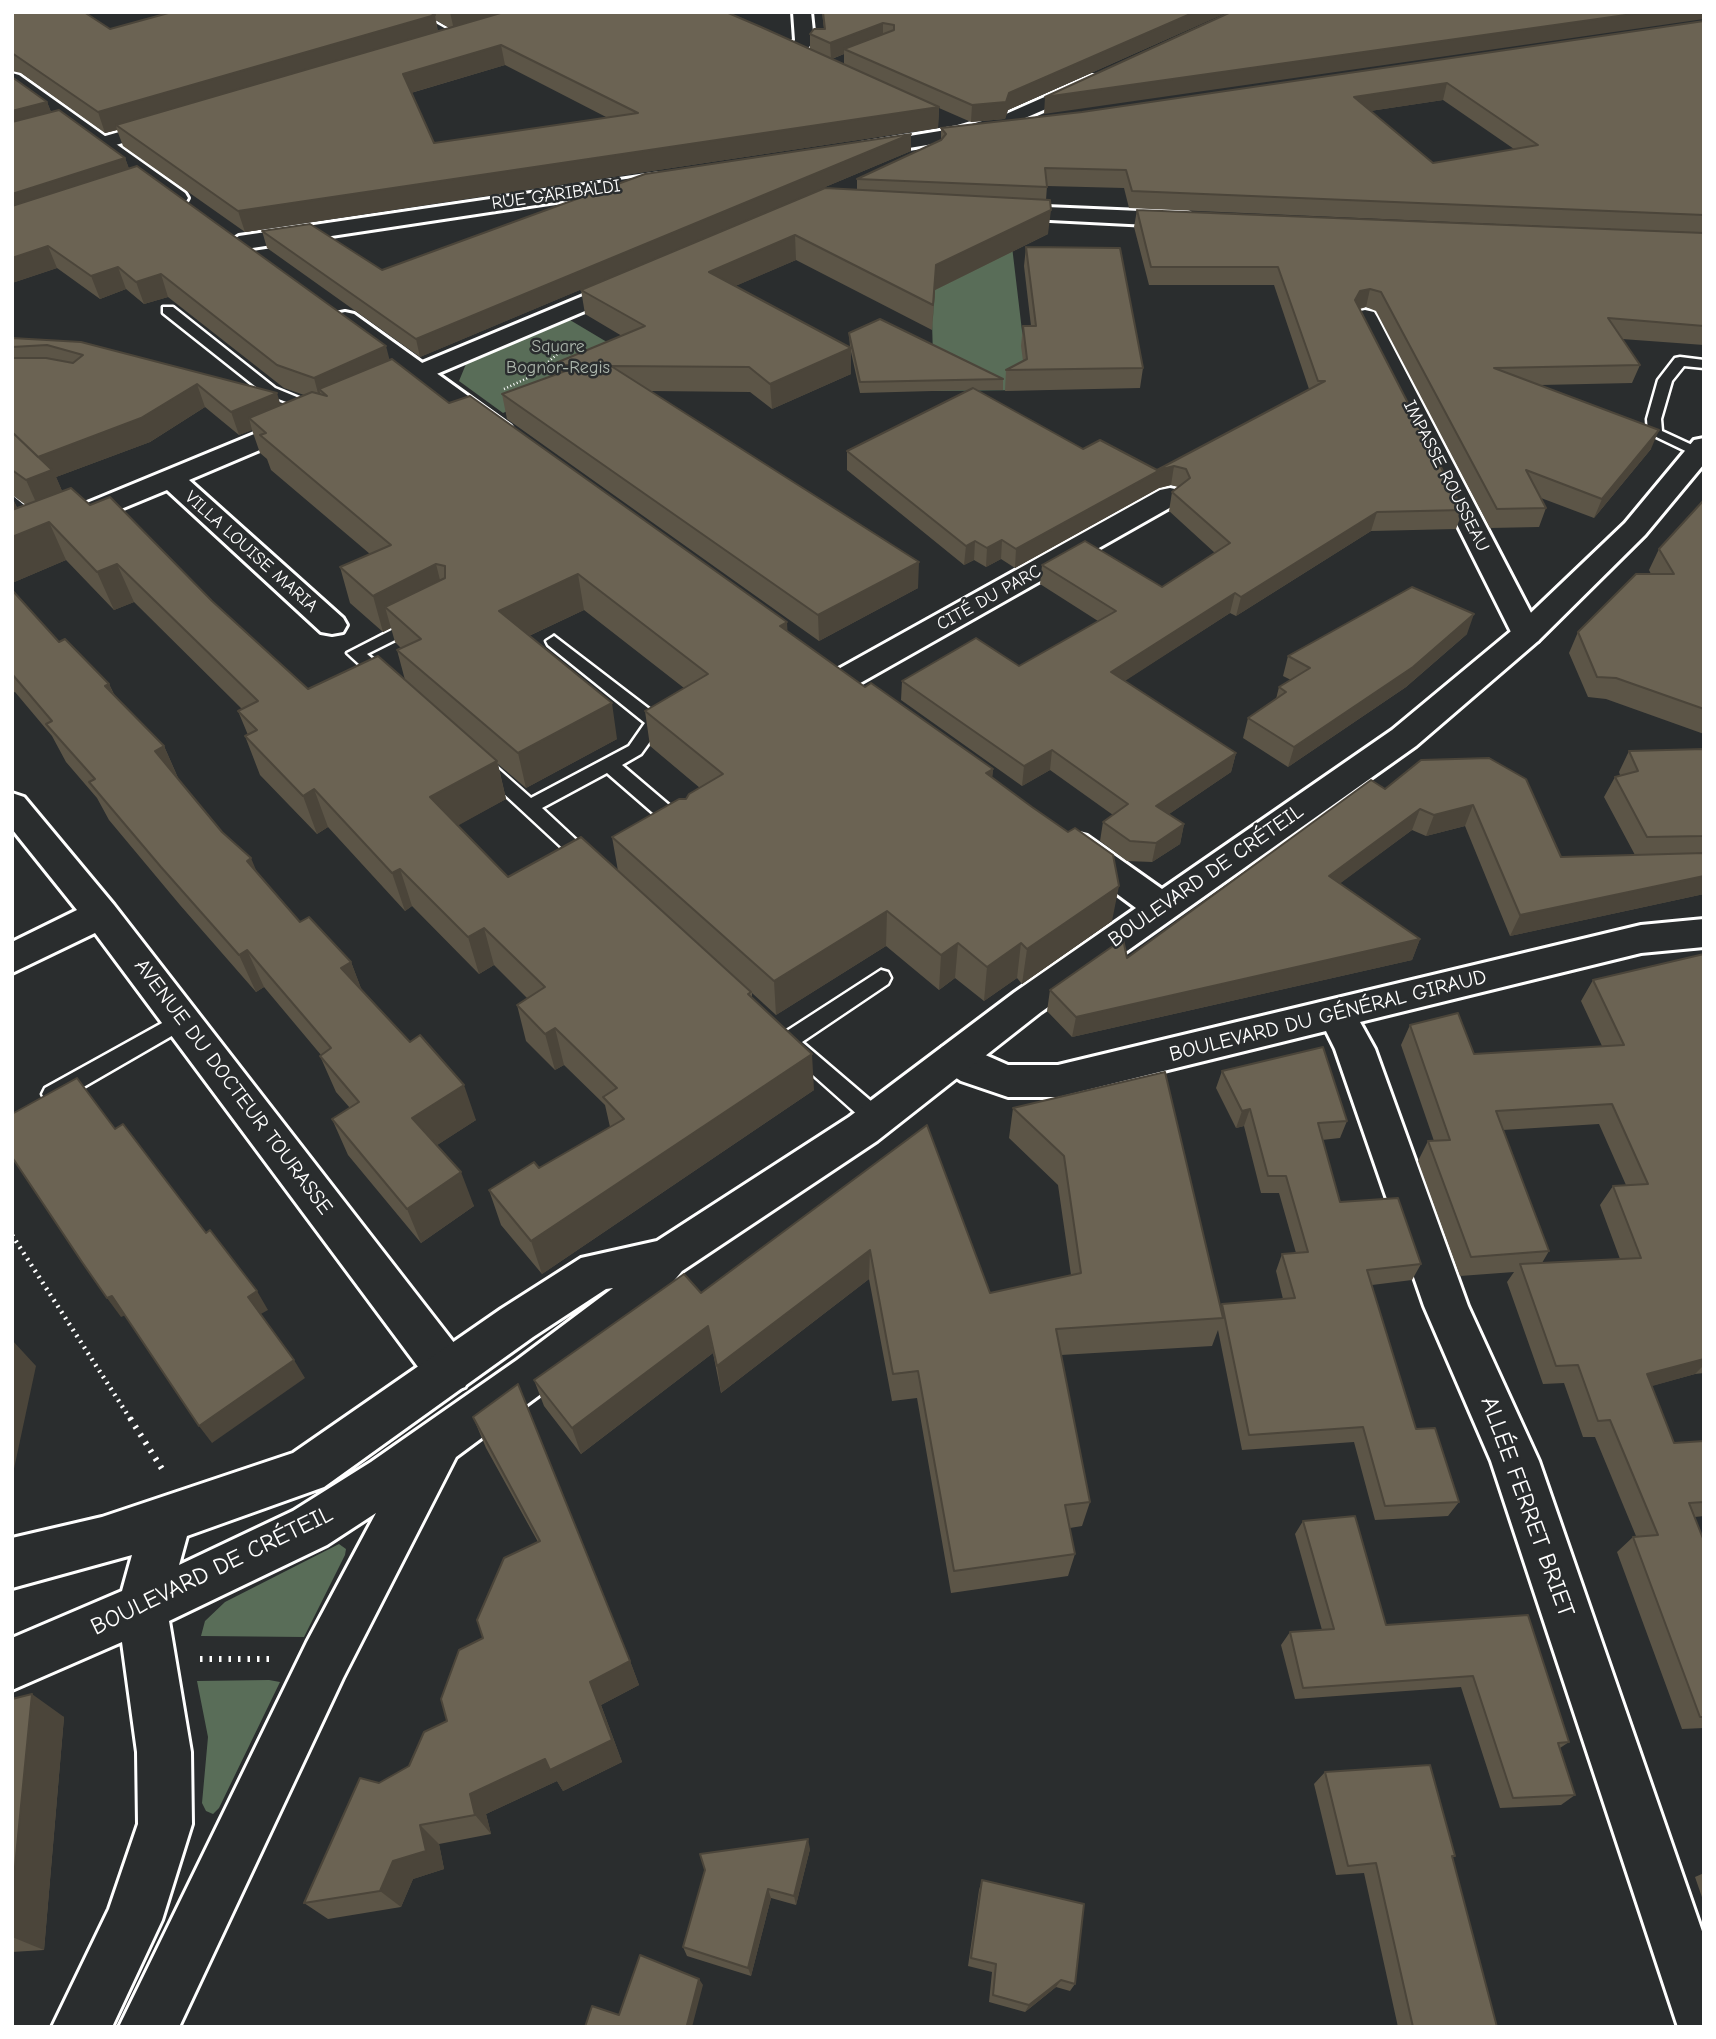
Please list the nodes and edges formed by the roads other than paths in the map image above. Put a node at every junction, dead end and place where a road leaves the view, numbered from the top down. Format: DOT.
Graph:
graph roads {
  1 [pos="408,12"];
  2 [pos="802,12"];
  3 [pos="464,36"];
  4 [pos="771,43"];
  5 [pos="431,46"];
  6 [pos="794,53"];
  7 [pos="815,63"];
  8 [pos="1114,72"];
  9 [pos="12,79"];
  10 [pos="190,117"];
  11 [pos="943,120"];
  12 [pos="1055,122"];
  13 [pos="968,131"];
  14 [pos="102,143"];
  15 [pos="835,154"];
  16 [pos="895,169"];
  17 [pos="685,176"];
  18 [pos="194,211"];
  19 [pos="973,211"];
  20 [pos="1207,221"];
  21 [pos="273,267"];
  22 [pos="658,271"];
  23 [pos="317,299"];
  24 [pos="168,310"];
  25 [pos="1365,317"];
  26 [pos="1704,364"];
  27 [pos="419,373"];
  28 [pos="345,404"];
  29 [pos="523,448"];
  30 [pos="1701,450"];
  31 [pos="170,478"];
  32 [pos="1170,496"];
  33 [pos="12,500"];
  34 [pos="45,531"];
  35 [pos="12,545"];
  36 [pos="435,613"];
  37 [pos="332,625"];
  38 [pos="1527,634"];
  39 [pos="554,641"];
  40 [pos="844,679"];
  41 [pos="407,698"];
  42 [pos="469,752"];
  43 [pos="609,764"];
  44 [pos="12,805"];
  45 [pos="530,806"];
  46 [pos="1048,825"];
  47 [pos="682,827"];
  48 [pos="602,873"];
  49 [pos="1161,907"];
  50 [pos="101,914"];
  51 [pos="1704,933"];
  52 [pos="12,960"];
  53 [pos="881,978"];
  54 [pos="1337,1014"];
  55 [pos="182,1020"];
  56 [pos="956,1058"];
  57 [pos="34,1112"];
  58 [pos="877,1119"];
  59 [pos="667,1258"];
  60 [pos="449,1372"];
  61 [pos="441,1439"];
  62 [pos="169,1501"];
  63 [pos="12,1563"];
  64 [pos="142,1608"];
  65 [pos="12,1664"];
  66 [pos="1699,2007"];
  67 [pos="82,2027"];
  68 [pos="148,2027"];
  1 -- 3 [label="lane"];
  2 -- 6 [label="street"];
  3 -- 5 [label="street"];
  4 -- 6 [label="street"];
  6 -- 7 [label="street"];
  8 -- 13 [label="street"];
  9 -- 14 [label="street"];
  10 -- 14 [label="street"];
  11 -- 13 [label="street"];
  12 -- 13 [label="street"];
  13 -- 15 [label="street"];
  13 -- 16 [label="street"];
  14 -- 18 [label="street"];
  17 -- 21 [label="street, RUE GARIBALDI"];
  19 -- 20 [label="street"];
  22 -- 27 [label="street"];
  23 -- 27 [label="street"];
  24 -- 28 [label="lane"];
  25 -- 38 [label="street, IMPASSE ROUSSEAU"];
  26 -- 30 [label="lane"];
  27 -- 28 [label="street"];
  27 -- 29 [label="street"];
  28 -- 31 [label="street"];
  30 -- 38 [label="street, BOULEVARD DE CRÉTEIL"];
  31 -- 34 [label="street"];
  31 -- 37 [label="street, VILLA LOUISE MARIA"];
  32 -- 40 [label="street, CITÉ DU PARC"];
  33 -- 34 [label="lane"];
  34 -- 35 [label="street"];
  36 -- 41 [label="lane"];
  38 -- 49 [label="street, BOULEVARD DE CRÉTEIL"];
  39 -- 43 [label="lane"];
  42 -- 45 [label="lane"];
  43 -- 45 [label="lane"];
  43 -- 47 [label="lane"];
  44 -- 50 [label="street, AVENUE DU DOCTEUR TOURASSE"];
  45 -- 48 [label="lane"];
  46 -- 49 [label="street"];
  49 -- 56 [label="street, BOULEVARD DE CRÉTEIL"];
  50 -- 52 [label="street"];
  50 -- 55 [label="street, AVENUE DU DOCTEUR TOURASSE"];
  51 -- 54 [label="street, BOULEVARD DU GÉNÉRAL GIRAUD"];
  53 -- 58 [label="lane"];
  54 -- 56 [label="street, BOULEVARD DU GÉNÉRAL GIRAUD"];
  54 -- 66 [label="street, ALLÉE FERRET BRIET"];
  55 -- 57 [label="lane"];
  55 -- 60 [label="street, AVENUE DU DOCTEUR TOURASSE"];
  56 -- 58 [label="street, BOULEVARD DE CRÉTEIL"];
  58 -- 59 [label="street, BOULEVARD DE CRÉTEIL"];
  59 -- 60 [label="street, BOULEVARD DE CRÉTEIL"];
  59 -- 61 [label="street, BOULEVARD DE CRÉTEIL"];
  60 -- 61 [label="street"];
  60 -- 62 [label="street, BOULEVARD DE CRÉTEIL"];
  61 -- 64 [label="street, BOULEVARD DE CRÉTEIL"];
  61 -- 68 [label="street"];
  62 -- 63 [label="street, BOULEVARD DE CRÉTEIL"];
  62 -- 64 [label="street"];
  64 -- 65 [label="street, BOULEVARD DE CRÉTEIL"];
  64 -- 67 [label="street"];
}
